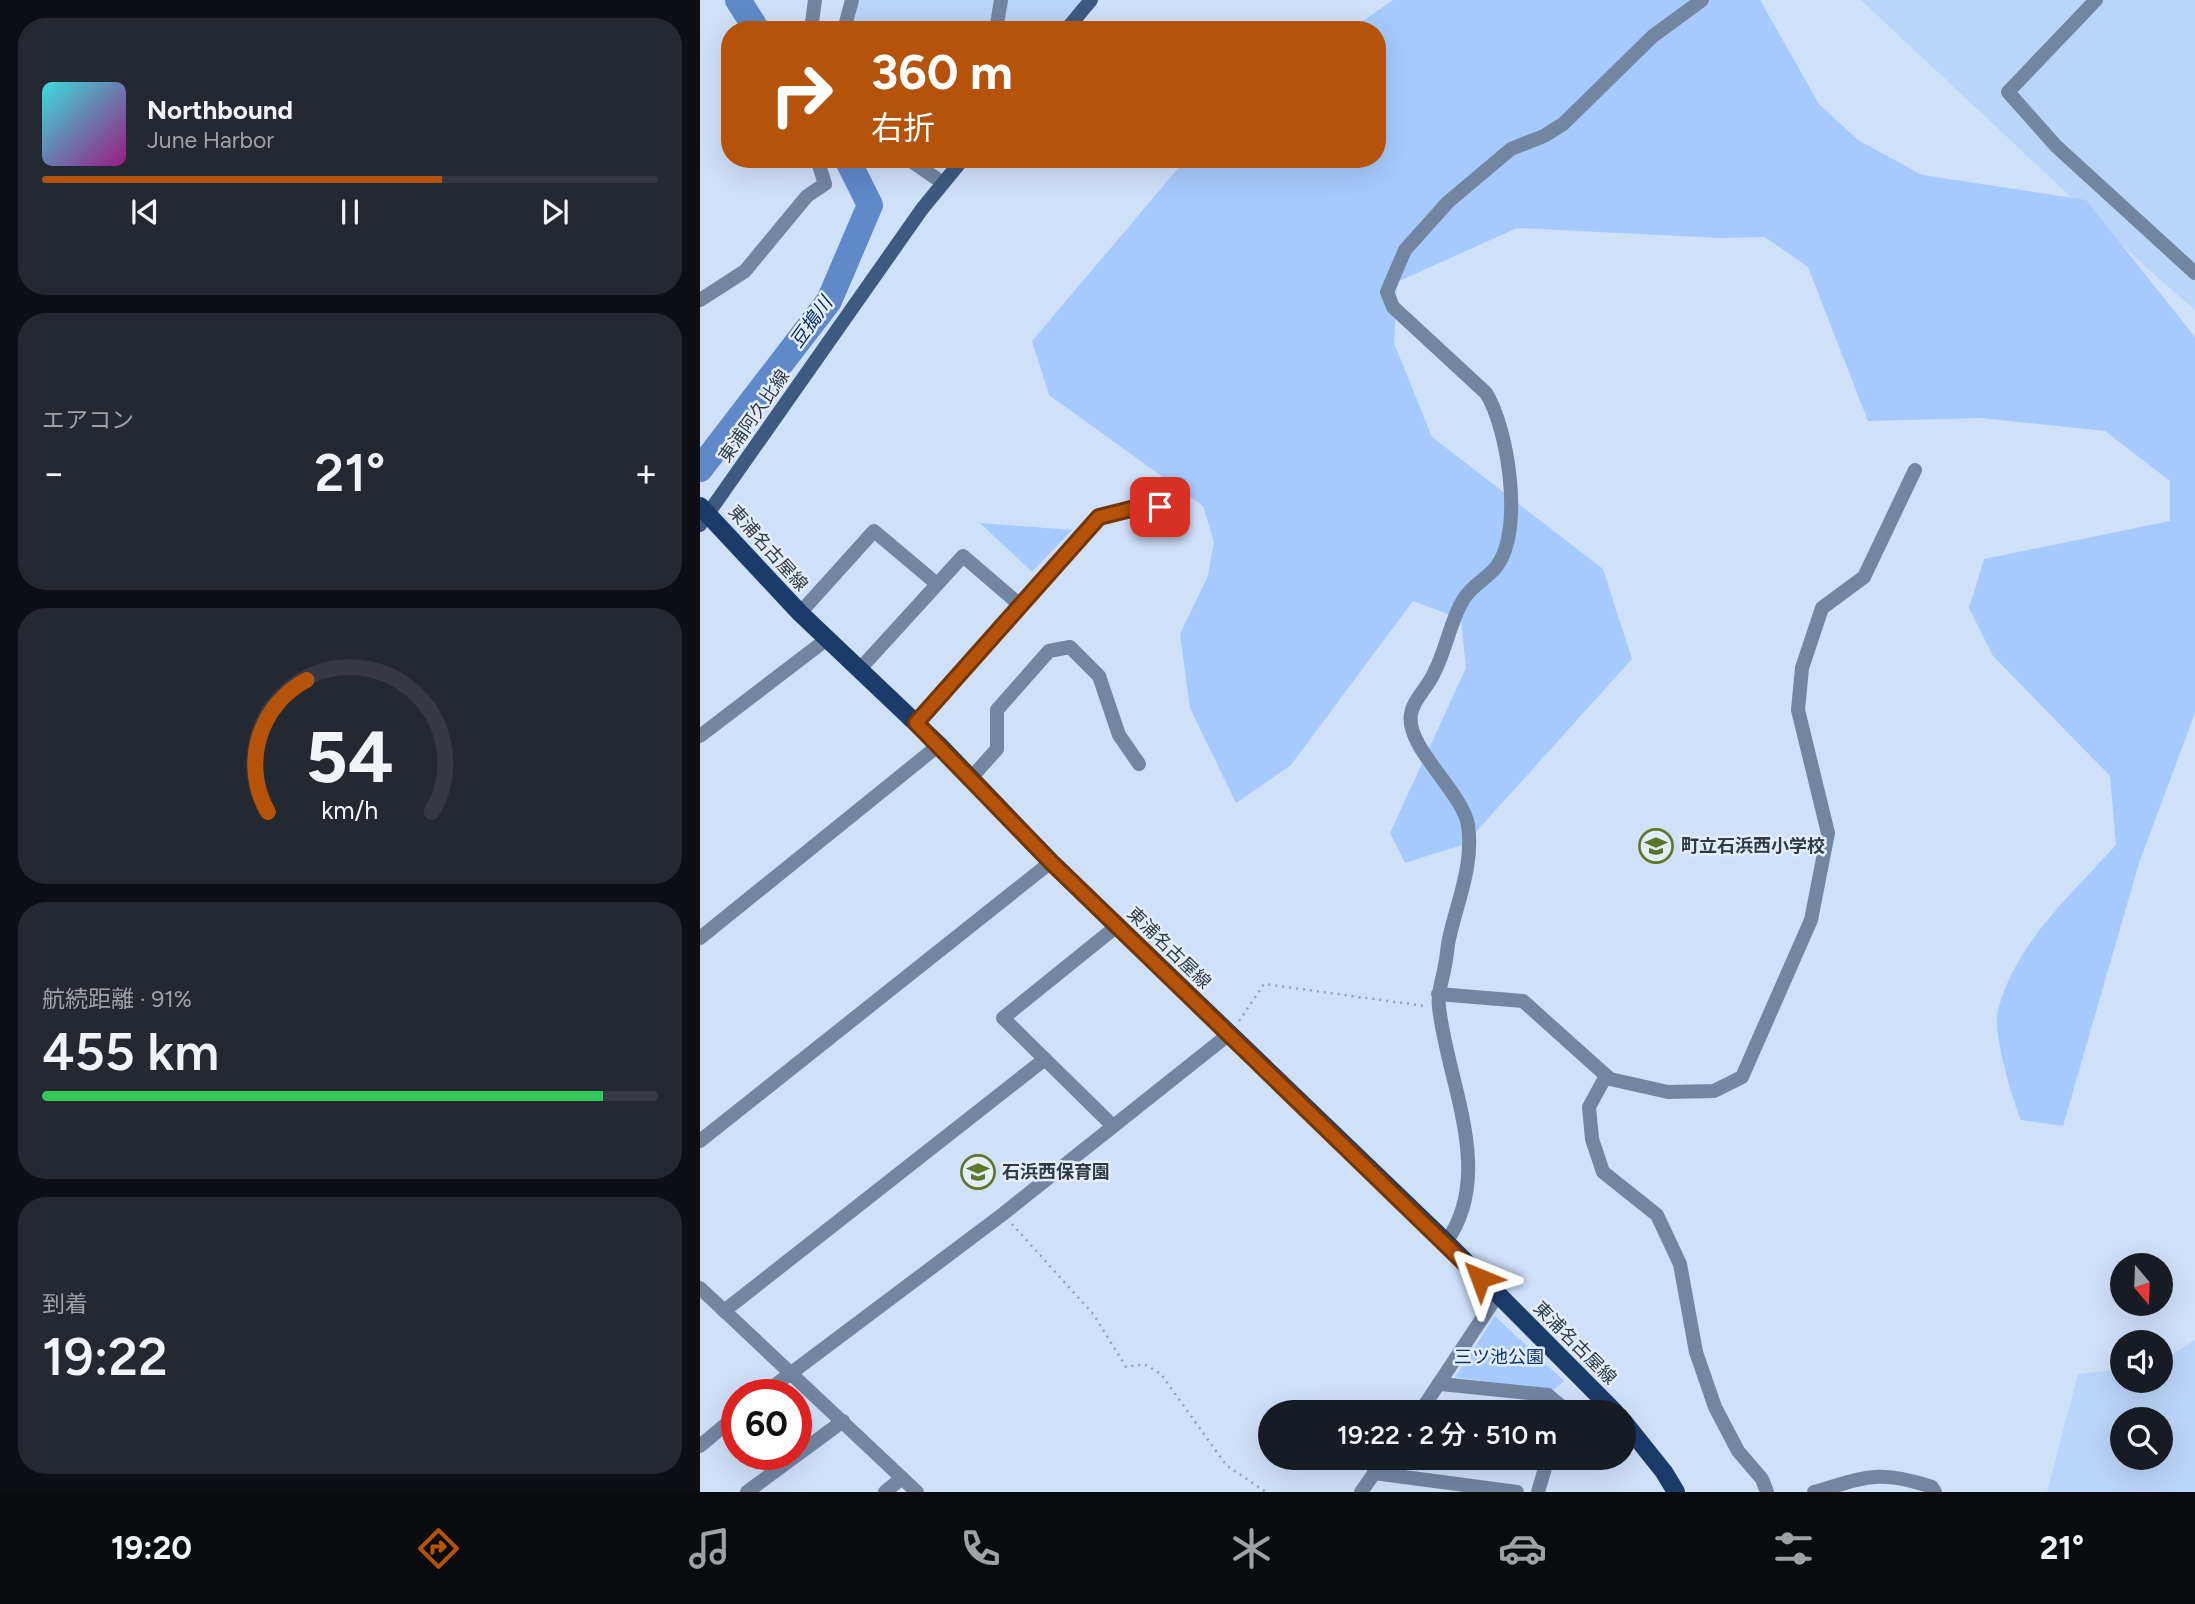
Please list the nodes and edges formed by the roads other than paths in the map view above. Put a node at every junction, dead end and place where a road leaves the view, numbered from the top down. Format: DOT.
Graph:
graph roads {
  1 [pos="815,0"];
  2 [pos="852,0"];
  3 [pos="1001,0"];
  4 [pos="1091,0"];
  5 [pos="1702,0"];
  6 [pos="2096,0"];
  7 [pos="812,21"];
  8 [pos="846,21"];
  9 [pos="998,21"];
  10 [pos="1074,21"];
  11 [pos="820,168"];
  12 [pos="921,168"];
  13 [pos="956,168"];
  14 [pos="943,183"];
  15 [pos="2195,274"];
  16 [pos="700,300"];
  17 [pos="1915,470"];
  18 [pos="1160,507"];
  19 [pos="703,515"];
  20 [pos="937,584"];
  21 [pos="1020,605"];
  22 [pos="800,613"];
  23 [pos="827,639"];
  24 [pos="859,670"];
  25 [pos="916,723"];
  26 [pos="700,736"];
  27 [pos="939,745"];
  28 [pos="1139,764"];
  29 [pos="971,778"];
  30 [pos="1051,862"];
  31 [pos="1117,926"];
  32 [pos="700,938"];
  33 [pos="1439,1001"];
  34 [pos="1228,1035"];
  35 [pos="1045,1059"];
  36 [pos="1606,1076"];
  37 [pos="1113,1126"];
  38 [pos="700,1141"];
  39 [pos="1446,1242"];
  40 [pos="700,1288"];
  41 [pos="1497,1296"];
  42 [pos="724,1311"];
  43 [pos="790,1371"];
  44 [pos="781,1379"];
  45 [pos="1441,1384"];
  46 [pos="1429,1400"];
  47 [pos="1554,1400"];
  48 [pos="1603,1400"];
  49 [pos="843,1421"];
  50 [pos="721,1429"];
  51 [pos="1636,1437"];
  52 [pos="700,1446"];
  53 [pos="1376,1470"];
  54 [pos="1544,1470"];
  55 [pos="1374,1473"];
  56 [pos="902,1478"];
  57 [pos="747,1492"];
  58 [pos="885,1492"];
  59 [pos="917,1492"];
  60 [pos="1361,1492"];
  61 [pos="1517,1492"];
  62 [pos="1538,1492"];
  63 [pos="1676,1492"];
  64 [pos="1767,1492"];
  65 [pos="1814,1492"];
  66 [pos="1935,1492"];
  1 -- 7 [label="street"];
  2 -- 8 [label="street"];
  3 -- 9 [label="street"];
  4 -- 10 [label="main road"];
  5 -- 33 [label="street"];
  6 -- 15 [label="street"];
  11 -- 16 [label="street"];
  12 -- 14 [label="street"];
  13 -- 14 [label="main road, 東浦阿久比線"];
  14 -- 19 [label="main road, 東浦阿久比線"];
  17 -- 36 [label="street"];
  18 -- 21 [label="street"];
  19 -- 22 [label="main road, 東浦名古屋線"];
  20 -- 21 [label="street"];
  20 -- 22 [label="street"];
  20 -- 24 [label="street"];
  21 -- 25 [label="street"];
  22 -- 23 [label="main road, 東浦名古屋線"];
  23 -- 24 [label="main road, 東浦名古屋線"];
  23 -- 26 [label="street"];
  24 -- 25 [label="main road, 東浦名古屋線"];
  25 -- 27 [label="main road, 東浦名古屋線"];
  27 -- 29 [label="main road, 東浦名古屋線"];
  27 -- 32 [label="street"];
  28 -- 29 [label="street"];
  29 -- 30 [label="main road, 東浦名古屋線"];
  30 -- 31 [label="main road, 東浦名古屋線"];
  30 -- 38 [label="street"];
  31 -- 34 [label="main road, 東浦名古屋線"];
  31 -- 35 [label="street"];
  33 -- 36 [label="street"];
  33 -- 39 [label="street"];
  34 -- 37 [label="street"];
  34 -- 39 [label="main road, 東浦名古屋線"];
  35 -- 37 [label="street"];
  35 -- 42 [label="street"];
  36 -- 64 [label="street"];
  37 -- 43 [label="street"];
  39 -- 41 [label="main road, 東浦名古屋線"];
  40 -- 42 [label="street"];
  41 -- 45 [label="street"];
  41 -- 48 [label="main road, 東浦名古屋線"];
  42 -- 43 [label="street"];
  43 -- 44 [label="street"];
  43 -- 49 [label="street"];
  45 -- 46 [label="street"];
  45 -- 47 [label="street"];
  49 -- 56 [label="street"];
  49 -- 57 [label="street"];
  50 -- 52 [label="street"];
  51 -- 63 [label="main road"];
  53 -- 55 [label="street"];
  54 -- 62 [label="street"];
  55 -- 60 [label="street"];
  55 -- 61 [label="street"];
  56 -- 58 [label="street"];
  56 -- 59 [label="street"];
  65 -- 66 [label="street"];
}
